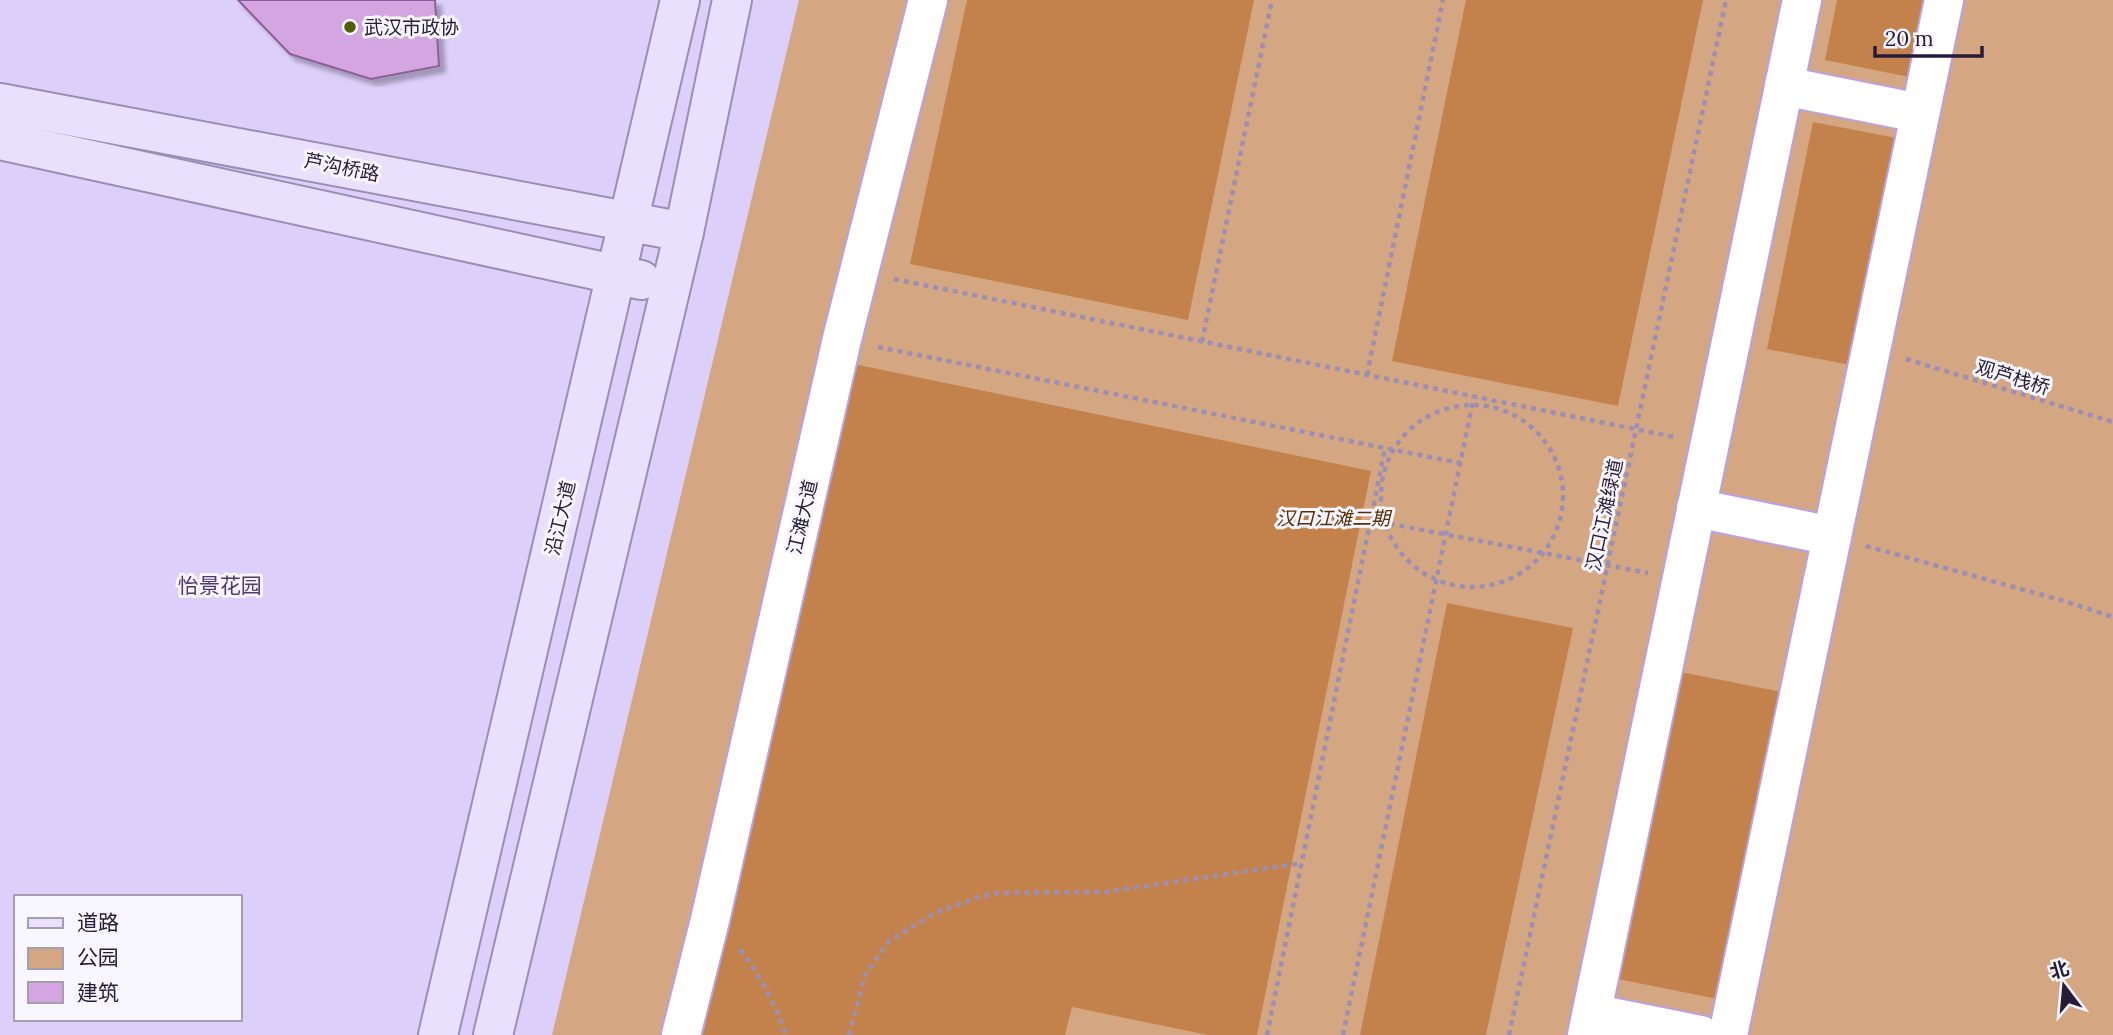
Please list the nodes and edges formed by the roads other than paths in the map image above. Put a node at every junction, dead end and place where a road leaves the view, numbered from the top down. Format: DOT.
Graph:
graph roads {
  1 [pos="680,0"];
  2 [pos="732,0"];
  3 [pos="928,0"];
  4 [pos="1802,0"];
  5 [pos="1944,0"];
  6 [pos="1784,86"];
  7 [pos="0,103"];
  8 [pos="1919,113"];
  9 [pos="0,140"];
  10 [pos="629,220"];
  11 [pos="684,232"];
  12 [pos="617,275"];
  13 [pos="671,286"];
  14 [pos="1696,508"];
  15 [pos="1832,536"];
  16 [pos="1590,1024"];
  17 [pos="438,1035"];
  18 [pos="493,1035"];
  19 [pos="681,1035"];
  20 [pos="1701,1035"];
  21 [pos="1728,1035"];
  1 -- 10 [label="main road, 沿江大道"];
  2 -- 11 [label="main road"];
  3 -- 19 [label="street, 江滩大道"];
  4 -- 6 [label="street"];
  5 -- 8 [label="street"];
  6 -- 8 [label="street"];
  6 -- 14 [label="street"];
  7 -- 10 [label="main road, 芦沟桥路"];
  8 -- 15 [label="street"];
  9 -- 12 [label="main road"];
  10 -- 11 [label="main road, 芦沟桥路"];
  10 -- 12 [label="main road, 沿江大道"];
  11 -- 13 [label="main road"];
  12 -- 13 [label="main road"];
  12 -- 17 [label="main road, 沿江大道"];
  13 -- 18 [label="main road"];
  14 -- 15 [label="street"];
  14 -- 16 [label="street"];
  15 -- 21 [label="street"];
  16 -- 20 [label="street"];
}
